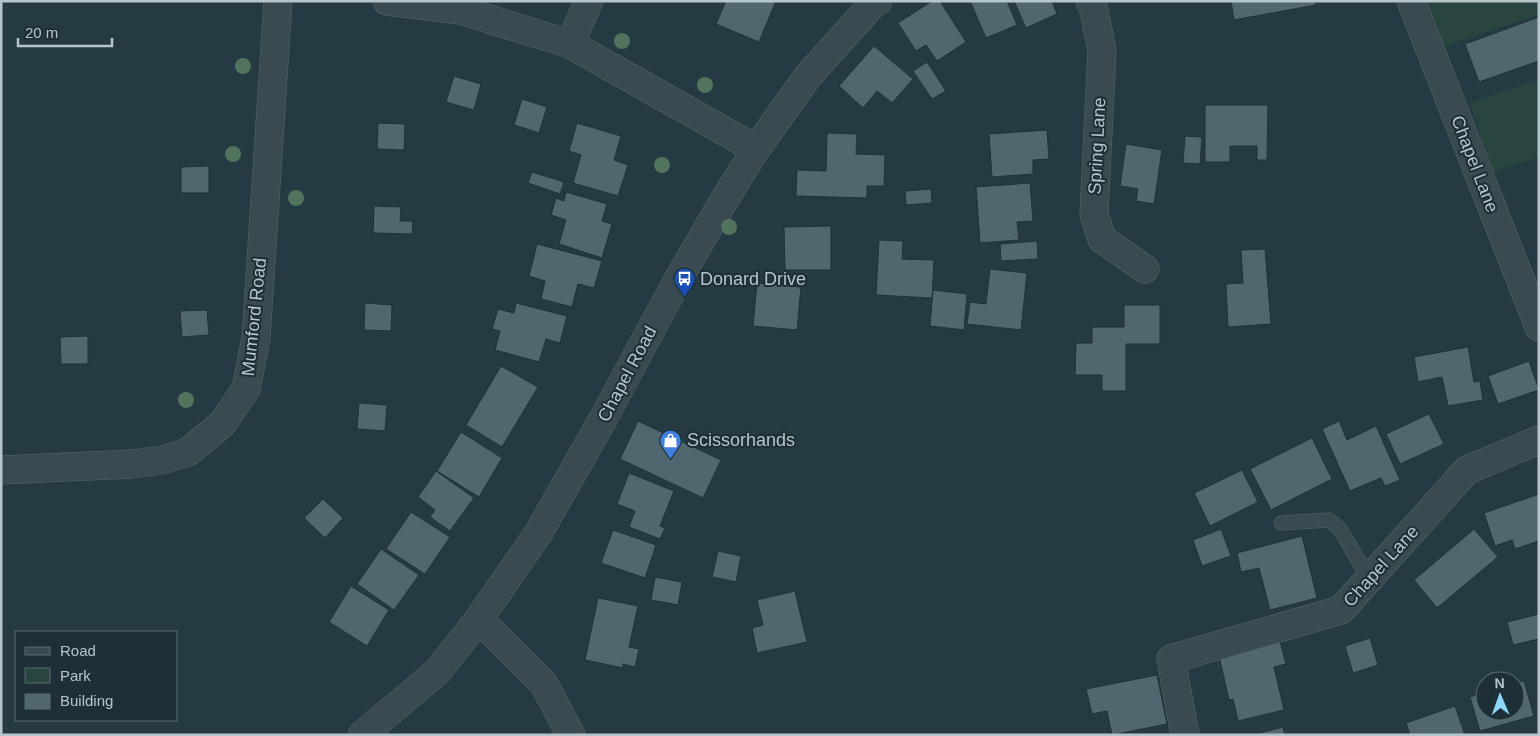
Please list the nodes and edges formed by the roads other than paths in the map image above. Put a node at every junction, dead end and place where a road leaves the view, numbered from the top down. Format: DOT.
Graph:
graph roads {
  1 [pos="278,1"];
  2 [pos="387,1"];
  3 [pos="588,1"];
  4 [pos="878,1"];
  5 [pos="1090,1"];
  6 [pos="1411,1"];
  7 [pos="570,44"];
  8 [pos="756,148"];
  9 [pos="1145,269"];
  10 [pos="1539,326"];
  11 [pos="1539,440"];
  12 [pos="1,470"];
  13 [pos="1281,523"];
  14 [pos="1369,579"];
  15 [pos="479,619"];
  16 [pos="362,735"];
  17 [pos="571,735"];
  18 [pos="1185,735"];
  1 -- 12 [label="street, Mumford Road"];
  2 -- 7 [label="street"];
  3 -- 7 [label="street"];
  4 -- 8 [label="street, Chapel Road"];
  5 -- 9 [label="street, Spring Lane"];
  6 -- 10 [label="street, Chapel Lane"];
  7 -- 8 [label="street"];
  8 -- 15 [label="street, Chapel Road"];
  11 -- 14 [label="street, Chapel Lane"];
  13 -- 14 [label="lane"];
  14 -- 18 [label="street, Chapel Lane"];
  15 -- 16 [label="street, Chapel Road"];
  15 -- 17 [label="street"];
}
